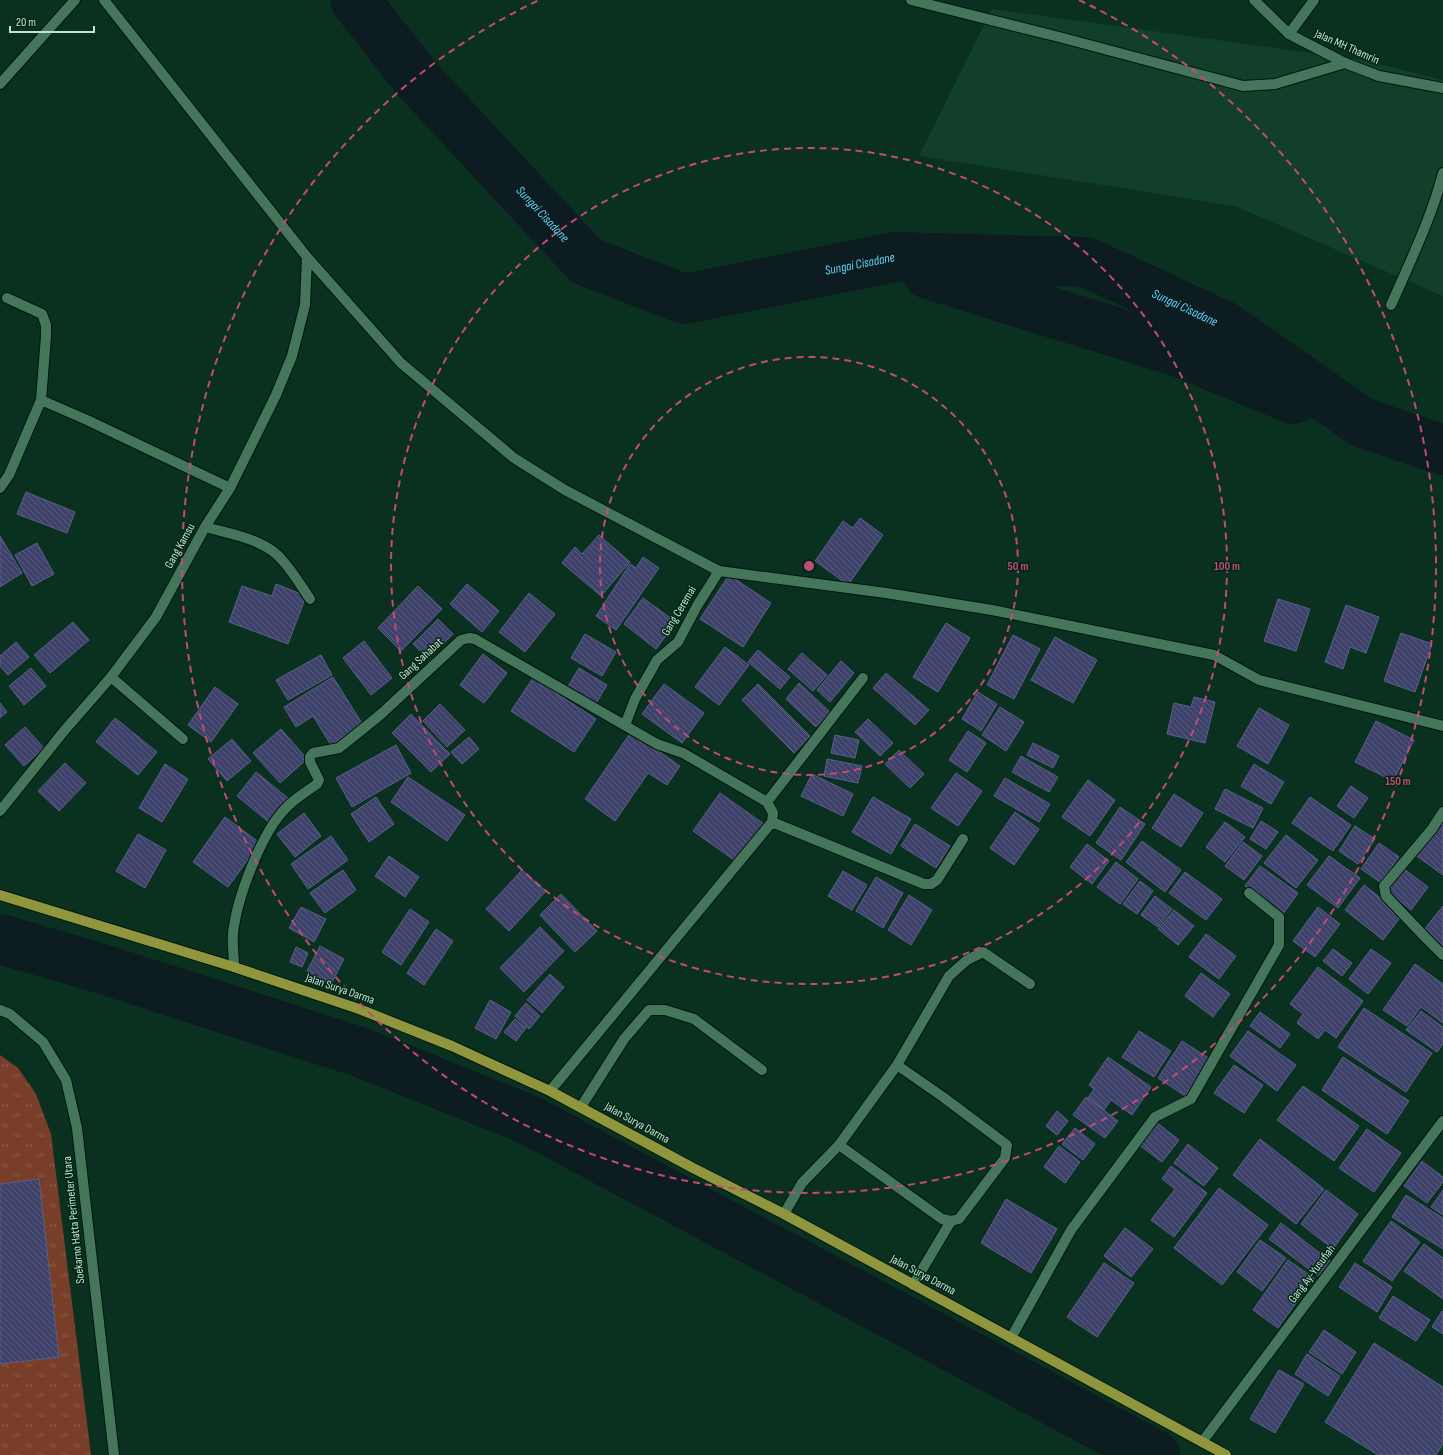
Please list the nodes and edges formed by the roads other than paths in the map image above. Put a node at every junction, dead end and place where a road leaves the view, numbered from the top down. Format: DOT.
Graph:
graph roads {
  1 [pos="74,0"];
  2 [pos="104,0"];
  3 [pos="911,0"];
  4 [pos="1254,0"];
  5 [pos="1314,0"];
  6 [pos="1289,34"];
  7 [pos="1344,63"];
  8 [pos="0,84"];
  9 [pos="1443,88"];
  10 [pos="1443,173"];
  11 [pos="306,257"];
  12 [pos="7,298"];
  13 [pos="1391,305"];
  14 [pos="41,400"];
  15 [pos="0,488"];
  16 [pos="230,488"];
  17 [pos="205,527"];
  18 [pos="719,571"];
  19 [pos="310,599"];
  20 [pos="111,677"];
  21 [pos="863,678"];
  22 [pos="624,725"];
  23 [pos="1443,726"];
  24 [pos="183,739"];
  25 [pos="767,802"];
  26 [pos="0,811"];
  27 [pos="1443,812"];
  28 [pos="772,822"];
  29 [pos="963,839"];
  30 [pos="1249,893"];
  31 [pos="0,895"];
  32 [pos="1443,955"];
  33 [pos="234,966"];
  34 [pos="1030,984"];
  35 [pos="0,1010"];
  36 [pos="897,1065"];
  37 [pos="762,1070"];
  38 [pos="550,1091"];
  39 [pos="581,1108"];
  40 [pos="1443,1122"];
  41 [pos="839,1145"];
  42 [pos="784,1214"];
  43 [pos="951,1221"];
  44 [pos="913,1285"];
  45 [pos="1011,1338"];
  46 [pos="1202,1442"];
  47 [pos="114,1455"];
  48 [pos="1226,1455"];
  1 -- 8 [label="street"];
  2 -- 11 [label="street"];
  3 -- 7 [label="street"];
  4 -- 6 [label="street, Jalan MH Thamrin"];
  5 -- 6 [label="street"];
  6 -- 7 [label="street, Jalan MH Thamrin"];
  7 -- 9 [label="street, Jalan MH Thamrin"];
  10 -- 13 [label="street"];
  11 -- 16 [label="street, Gang Kamsu"];
  11 -- 18 [label="street"];
  12 -- 14 [label="street"];
  14 -- 15 [label="street"];
  14 -- 16 [label="street"];
  16 -- 17 [label="street, Gang Kamsu"];
  17 -- 19 [label="street"];
  17 -- 20 [label="street, Gang Kamsu"];
  18 -- 22 [label="street, Gang Ceremai"];
  18 -- 23 [label="street"];
  20 -- 24 [label="street"];
  20 -- 26 [label="street, Gang Kamsu"];
  21 -- 25 [label="street"];
  22 -- 25 [label="street, Gang Sahabat"];
  22 -- 33 [label="street, Gang Sahabat"];
  25 -- 28 [label="street"];
  27 -- 32 [label="street"];
  28 -- 29 [label="street"];
  28 -- 38 [label="street"];
  30 -- 45 [label="street"];
  31 -- 33 [label="main road, Jalan Surya Darma"];
  33 -- 38 [label="main road, Jalan Surya Darma"];
  34 -- 36 [label="street"];
  35 -- 47 [label="street, Soekarno Hatta Perimeter Utara"];
  36 -- 41 [label="street"];
  36 -- 43 [label="street"];
  37 -- 39 [label="street"];
  38 -- 39 [label="main road, Jalan Surya Darma"];
  39 -- 42 [label="main road, Jalan Surya Darma"];
  40 -- 46 [label="street, Gang Ay-Yusufiah"];
  41 -- 42 [label="street"];
  41 -- 43 [label="street"];
  42 -- 44 [label="main road, Jalan Surya Darma"];
  43 -- 44 [label="street"];
  44 -- 45 [label="main road, Jalan Surya Darma"];
  45 -- 46 [label="main road, Jalan Surya Darma"];
  46 -- 48 [label="main road, Jalan Surya Darma"];
}
